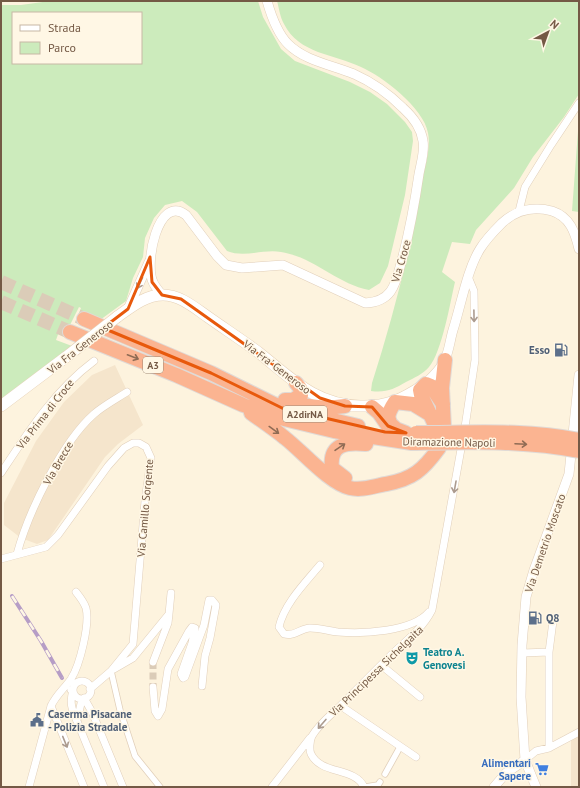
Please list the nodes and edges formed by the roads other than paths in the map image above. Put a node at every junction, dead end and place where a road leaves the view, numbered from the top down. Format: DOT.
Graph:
graph roads {
  1 [pos="267,1"];
  2 [pos="579,103"];
  3 [pos="519,211"];
  4 [pos="579,249"];
  5 [pos="150,257"];
  6 [pos="468,279"];
  7 [pos="162,295"];
  8 [pos="128,309"];
  9 [pos="84,319"];
  10 [pos="70,332"];
  11 [pos="445,360"];
  12 [pos="94,361"];
  13 [pos="211,373"];
  14 [pos="579,375"];
  15 [pos="296,383"];
  16 [pos="424,385"];
  17 [pos="208,389"];
  18 [pos="127,392"];
  19 [pos="230,399"];
  20 [pos="285,400"];
  21 [pos="395,402"];
  22 [pos="443,404"];
  23 [pos="1,406"];
  24 [pos="345,406"];
  25 [pos="372,407"];
  26 [pos="437,424"];
  27 [pos="465,427"];
  28 [pos="407,434"];
  29 [pos="579,440"];
  30 [pos="462,449"];
  31 [pos="437,450"];
  32 [pos="579,451"];
  33 [pos="1,473"];
  34 [pos="384,484"];
  35 [pos="16,554"];
  36 [pos="1,559"];
  37 [pos="320,565"];
  38 [pos="76,592"];
  39 [pos="171,593"];
  40 [pos="432,610"];
  41 [pos="169,614"];
  42 [pos="553,621"];
  43 [pos="549,652"];
  44 [pos="523,653"];
  45 [pos="153,662"];
  46 [pos="381,666"];
  47 [pos="110,671"];
  48 [pos="73,681"];
  49 [pos="65,686"];
  50 [pos="202,686"];
  51 [pos="153,687"];
  52 [pos="73,690"];
  53 [pos="87,693"];
  54 [pos="420,697"];
  55 [pos="51,706"];
  56 [pos="341,706"];
  57 [pos="77,721"];
  58 [pos="579,732"];
  59 [pos="311,737"];
  60 [pos="400,748"];
  61 [pos="549,748"];
  62 [pos="416,757"];
  63 [pos="525,760"];
  64 [pos="385,774"];
  65 [pos="380,782"];
  66 [pos="29,787"];
  67 [pos="84,787"];
  68 [pos="104,787"];
  69 [pos="123,787"];
  70 [pos="160,787"];
  71 [pos="272,787"];
  72 [pos="364,787"];
  73 [pos="494,787"];
  74 [pos="536,787"];
  1 -- 5 [label="street, Via Croce"];
  2 -- 3 [label="street"];
  3 -- 4 [label="street"];
  3 -- 6 [label="street, Via Fra' Generoso"];
  5 -- 7 [label="street, Via Croce"];
  5 -- 8 [label="street, Via Croce, one-way"];
  6 -- 11 [label="street, Via Fra' Generoso"];
  6 -- 27 [label="street, one-way"];
  7 -- 8 [label="main road, Via Fra Generoso"];
  7 -- 15 [label="main road, Via Fra' Generoso"];
  8 -- 23 [label="main road, Via Fra Generoso, bridge"];
  9 -- 13 [label="highway, A3"];
  10 -- 17 [label="highway, A3, one-way"];
  11 -- 16 [label="street, Via Fra' Generoso"];
  11 -- 22 [label="highway"];
  12 -- 33 [label="street, Via Prima di Croce"];
  13 -- 20 [label="highway"];
  13 -- 28 [label="highway, Diramazione Napoli / A2dirNA"];
  14 -- 44 [label="street, Via Demetrio Moscato"];
  15 -- 20 [label="highway"];
  15 -- 24 [label="main road, Via Fra' Generoso"];
  16 -- 21 [label="main road, Via Fra' Generoso"];
  16 -- 22 [label="highway"];
  16 -- 26 [label="highway"];
  17 -- 19 [label="highway, Diramazione Napoli / A2dirNA"];
  18 -- 35 [label="street, Via Brecce"];
  19 -- 28 [label="highway, Diramazione Napoli / A2dirNA"];
  19 -- 34 [label="highway, one-way"];
  20 -- 24 [label="highway"];
  21 -- 25 [label="main road, Via Fra' Generoso"];
  21 -- 26 [label="highway"];
  21 -- 28 [label="highway"];
  22 -- 26 [label="highway"];
  24 -- 25 [label="main road, Via Fra' Generoso"];
  25 -- 28 [label="highway"];
  28 -- 29 [label="highway, Diramazione Napoli / A2dirNA, bridge"];
  28 -- 32 [label="highway, Diramazione Napoli / A2dirNA, one-way, bridge"];
  34 -- 28 [label="highway, one-way"];
  30 -- 40 [label="street, Via Principessa Sichelgaita, one-way"];
  31 -- 34 [label="highway"];
  35 -- 36 [label="street, Via Camillo Sorgente"];
  35 -- 47 [label="street, Via Camillo Sorgente"];
  37 -- 40 [label="street"];
  38 -- 48 [label="street"];
  39 -- 41 [label="street"];
  40 -- 46 [label="street, Via Principessa Sichelgaita"];
  41 -- 45 [label="street"];
  41 -- 47 [label="street"];
  42 -- 43 [label="street"];
  43 -- 44 [label="street"];
  43 -- 61 [label="street"];
  44 -- 63 [label="street, Via Demetrio Moscato"];
  46 -- 54 [label="street"];
  46 -- 56 [label="street, Via Principessa Sichelgaita"];
  47 -- 53 [label="street, Via Camillo Sorgente"];
  47 -- 70 [label="street"];
  48 -- 49 [label="street"];
  48 -- 52 [label="street"];
  48 -- 53 [label="street, Via Camillo Sorgente"];
  49 -- 52 [label="street"];
  49 -- 55 [label="street"];
  50 -- 51 [label="street"];
  52 -- 53 [label="street"];
  52 -- 57 [label="street"];
  53 -- 57 [label="street"];
  53 -- 69 [label="street"];
  55 -- 66 [label="street"];
  55 -- 67 [label="street, one-way"];
  56 -- 59 [label="street, Via Principessa Sichelgaita, one-way"];
  56 -- 60 [label="street"];
  57 -- 68 [label="street, bridge"];
  58 -- 61 [label="street"];
  59 -- 71 [label="street, Via Principessa Sichelgaita"];
  59 -- 72 [label="street"];
  60 -- 62 [label="street"];
  60 -- 64 [label="street"];
  61 -- 63 [label="street"];
  63 -- 73 [label="street"];
  63 -- 74 [label="street, Via Demetrio Moscato"];
  65 -- 72 [label="street"];
}
